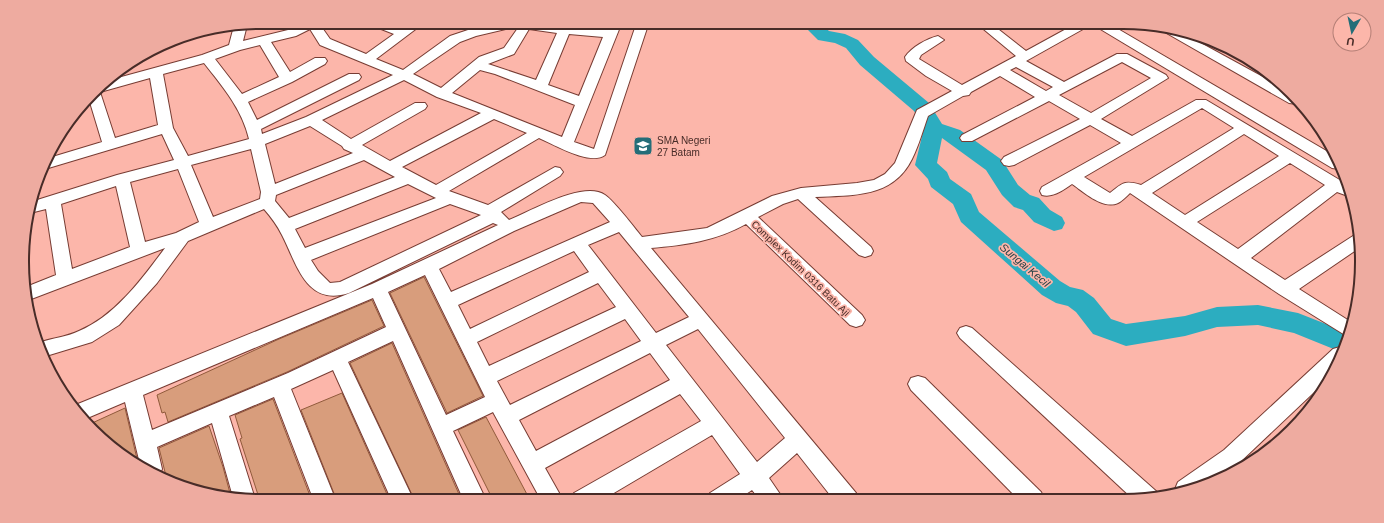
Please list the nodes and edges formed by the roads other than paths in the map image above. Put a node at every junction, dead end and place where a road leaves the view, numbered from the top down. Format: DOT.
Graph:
graph roads {
  1 [pos="288,29"];
  2 [pos="316,29"];
  3 [pos="393,29"];
  4 [pos="409,29"];
  5 [pos="494,29"];
  6 [pos="519,29"];
  7 [pos="558,29"];
  8 [pos="589,29"];
  9 [pos="613,29"];
  10 [pos="641,29"];
  11 [pos="989,29"];
  12 [pos="1076,29"];
  13 [pos="1109,29"];
  14 [pos="240,30"];
  15 [pos="565,30"];
  16 [pos="404,33"];
  17 [pos="1180,36"];
  18 [pos="264,40"];
  19 [pos="938,40"];
  20 [pos="235,47"];
  21 [pos="1217,49"];
  22 [pos="509,51"];
  23 [pos="1207,52"];
  24 [pos="207,58"];
  25 [pos="366,60"];
  26 [pos="1021,60"];
  27 [pos="320,61"];
  28 [pos="477,65"];
  29 [pos="156,71"];
  30 [pos="1001,71"];
  31 [pos="500,72"];
  32 [pos="1257,72"];
  33 [pos="1246,74"];
  34 [pos="404,75"];
  35 [pos="354,77"];
  36 [pos="287,79"];
  37 [pos="112,84"];
  38 [pos="540,87"];
  39 [pos="1065,88"];
  40 [pos="964,92"];
  41 [pos="442,94"];
  42 [pos="1048,96"];
  43 [pos="1286,96"];
  44 [pos="96,98"];
  45 [pos="240,100"];
  46 [pos="583,103"];
  47 [pos="420,106"];
  48 [pos="493,113"];
  49 [pos="1091,119"];
  50 [pos="311,120"];
  51 [pos="166,128"];
  52 [pos="1244,128"];
  53 [pos="538,133"];
  54 [pos="255,134"];
  55 [pos="968,138"];
  56 [pos="110,144"];
  57 [pos="1132,144"];
  58 [pos="566,145"];
  59 [pos="349,146"];
  60 [pos="364,154"];
  61 [pos="1290,156"];
  62 [pos="1332,160"];
  63 [pos="1009,161"];
  64 [pos="52,162"];
  65 [pos="183,164"];
  66 [pos="390,167"];
  67 [pos="555,172"];
  68 [pos="409,177"];
  69 [pos="1073,178"];
  70 [pos="122,180"];
  71 [pos="1342,188"];
  72 [pos="1048,191"];
  73 [pos="801,193"];
  74 [pos="1140,193"];
  75 [pos="443,194"];
  76 [pos="268,197"];
  77 [pos="53,202"];
  78 [pos="35,207"];
  79 [pos="747,216"];
  80 [pos="499,219"];
  81 [pos="1184,223"];
  82 [pos="622,224"];
  83 [pos="208,225"];
  84 [pos="286,226"];
  85 [pos="182,237"];
  86 [pos="577,243"];
  87 [pos="640,243"];
  88 [pos="1355,243"];
  89 [pos="139,250"];
  90 [pos="865,251"];
  91 [pos="300,257"];
  92 [pos="1238,258"];
  93 [pos="430,266"];
  94 [pos="601,274"];
  95 [pos="65,278"];
  96 [pos="378,289"];
  97 [pos="1285,290"];
  98 [pos="31,292"];
  99 [pos="448,302"];
  100 [pos="629,309"];
  101 [pos="701,319"];
  102 [pos="856,320"];
  103 [pos="1346,327"];
  104 [pos="396,331"];
  105 [pos="966,333"];
  106 [pos="466,339"];
  107 [pos="654,343"];
  108 [pos="46,348"];
  109 [pos="337,359"];
  110 [pos="1331,365"];
  111 [pos="485,376"];
  112 [pos="684,382"];
  113 [pos="918,384"];
  114 [pos="280,386"];
  115 [pos="132,391"];
  116 [pos="502,409"];
  117 [pos="83,410"];
  118 [pos="218,411"];
  119 [pos="715,423"];
  120 [pos="442,426"];
  121 [pos="797,440"];
  122 [pos="146,442"];
  123 [pos="1237,462"];
  124 [pos="532,464"];
  125 [pos="151,466"];
  126 [pos="756,476"];
  127 [pos="1209,477"];
  128 [pos="1143,493"];
  129 [pos="242,494"];
  130 [pos="322,494"];
  131 [pos="400,494"];
  132 [pos="472,494"];
  133 [pos="549,494"];
  134 [pos="592,494"];
  135 [pos="728,494"];
  136 [pos="769,494"];
  137 [pos="843,494"];
  138 [pos="1028,494"];
  1 -- 18 [label="street"];
  2 -- 25 [label="street"];
  3 -- 16 [label="street"];
  4 -- 16 [label="street"];
  5 -- 34 [label="street"];
  6 -- 22 [label="street"];
  7 -- 15 [label="street"];
  8 -- 15 [label="street"];
  9 -- 46 [label="street"];
  10 -- 58 [label="street"];
  11 -- 26 [label="street"];
  12 -- 26 [label="street"];
  13 -- 62 [label="street"];
  14 -- 20 [label="street"];
  15 -- 38 [label="street"];
  16 -- 25 [label="street"];
  17 -- 23 [label="street"];
  18 -- 20 [label="street"];
  18 -- 36 [label="street"];
  19 -- 40 [label="street"];
  20 -- 24 [label="street"];
  21 -- 23 [label="street"];
  22 -- 28 [label="street"];
  22 -- 31 [label="street"];
  23 -- 33 [label="street"];
  24 -- 29 [label="street"];
  24 -- 45 [label="street"];
  25 -- 34 [label="street"];
  26 -- 30 [label="street"];
  26 -- 39 [label="street"];
  27 -- 36 [label="street"];
  28 -- 31 [label="street"];
  28 -- 41 [label="street"];
  29 -- 37 [label="street"];
  29 -- 51 [label="street"];
  30 -- 40 [label="street"];
  30 -- 42 [label="street"];
  31 -- 38 [label="street"];
  32 -- 33 [label="street"];
  33 -- 43 [label="street"];
  34 -- 41 [label="street"];
  34 -- 50 [label="street"];
  35 -- 54 [label="street"];
  36 -- 45 [label="street"];
  38 -- 46 [label="street"];
  39 -- 42 [label="street"];
  39 -- 49 [label="street"];
  40 -- 73 [label="street"];
  41 -- 48 [label="street"];
  42 -- 49 [label="street"];
  42 -- 55 [label="street"];
  44 -- 56 [label="street"];
  45 -- 54 [label="street"];
  46 -- 58 [label="street"];
  47 -- 59 [label="street"];
  48 -- 53 [label="street"];
  48 -- 66 [label="street"];
  49 -- 57 [label="street"];
  49 -- 63 [label="street"];
  50 -- 54 [label="street"];
  50 -- 59 [label="street"];
  51 -- 56 [label="street"];
  51 -- 65 [label="street"];
  52 -- 57 [label="street"];
  52 -- 61 [label="street"];
  52 -- 74 [label="street"];
  53 -- 58 [label="street"];
  53 -- 75 [label="street"];
  54 -- 65 [label="street"];
  54 -- 76 [label="street"];
  56 -- 64 [label="street"];
  57 -- 69 [label="street"];
  59 -- 60 [label="street"];
  60 -- 66 [label="street"];
  60 -- 76 [label="street"];
  61 -- 71 [label="street"];
  61 -- 81 [label="street"];
  65 -- 70 [label="street"];
  65 -- 83 [label="street"];
  66 -- 68 [label="street"];
  67 -- 80 [label="street"];
  68 -- 75 [label="street"];
  68 -- 84 [label="street"];
  69 -- 72 [label="street"];
  69 -- 74 [label="street"];
  70 -- 77 [label="street"];
  70 -- 89 [label="street"];
  71 -- 92 [label="street"];
  73 -- 79 [label="street"];
  73 -- 90 [label="street"];
  74 -- 81 [label="street"];
  75 -- 80 [label="street"];
  75 -- 91 [label="street"];
  76 -- 83 [label="street"];
  76 -- 84 [label="street"];
  77 -- 78 [label="street"];
  77 -- 95 [label="street"];
  79 -- 87 [label="street"];
  79 -- 102 [label="street, Complex Kodim 0316 Batu Aji"];
  80 -- 82 [label="street"];
  80 -- 91 [label="street"];
  80 -- 93 [label="street"];
  81 -- 92 [label="street"];
  82 -- 86 [label="street"];
  82 -- 87 [label="street"];
  83 -- 85 [label="street"];
  84 -- 91 [label="street"];
  85 -- 89 [label="street"];
  85 -- 108 [label="street"];
  86 -- 94 [label="street"];
  86 -- 99 [label="street"];
  87 -- 101 [label="street"];
  88 -- 97 [label="street"];
  89 -- 95 [label="street"];
  92 -- 97 [label="street"];
  93 -- 96 [label="street"];
  93 -- 99 [label="street"];
  94 -- 100 [label="street"];
  94 -- 106 [label="street"];
  95 -- 98 [label="street"];
  96 -- 104 [label="street"];
  96 -- 115 [label="street"];
  97 -- 103 [label="street"];
  99 -- 106 [label="street"];
  100 -- 107 [label="street"];
  100 -- 111 [label="street"];
  101 -- 107 [label="street"];
  101 -- 121 [label="street"];
  104 -- 109 [label="street"];
  104 -- 120 [label="street"];
  105 -- 128 [label="street"];
  106 -- 111 [label="street"];
  107 -- 112 [label="street"];
  107 -- 116 [label="street"];
  109 -- 114 [label="street"];
  109 -- 131 [label="street"];
  110 -- 123 [label="street"];
  111 -- 116 [label="street"];
  112 -- 119 [label="street"];
  112 -- 124 [label="street"];
  113 -- 138 [label="street"];
  114 -- 118 [label="street"];
  114 -- 130 [label="street"];
  115 -- 117 [label="street"];
  115 -- 122 [label="street"];
  116 -- 120 [label="street"];
  116 -- 124 [label="street"];
  118 -- 122 [label="street"];
  118 -- 129 [label="street"];
  119 -- 126 [label="street"];
  119 -- 134 [label="street"];
  120 -- 132 [label="street"];
  121 -- 126 [label="street"];
  121 -- 137 [label="street"];
  122 -- 125 [label="street"];
  123 -- 127 [label="street"];
  124 -- 133 [label="street"];
  126 -- 135 [label="street"];
  126 -- 136 [label="street"];
}
